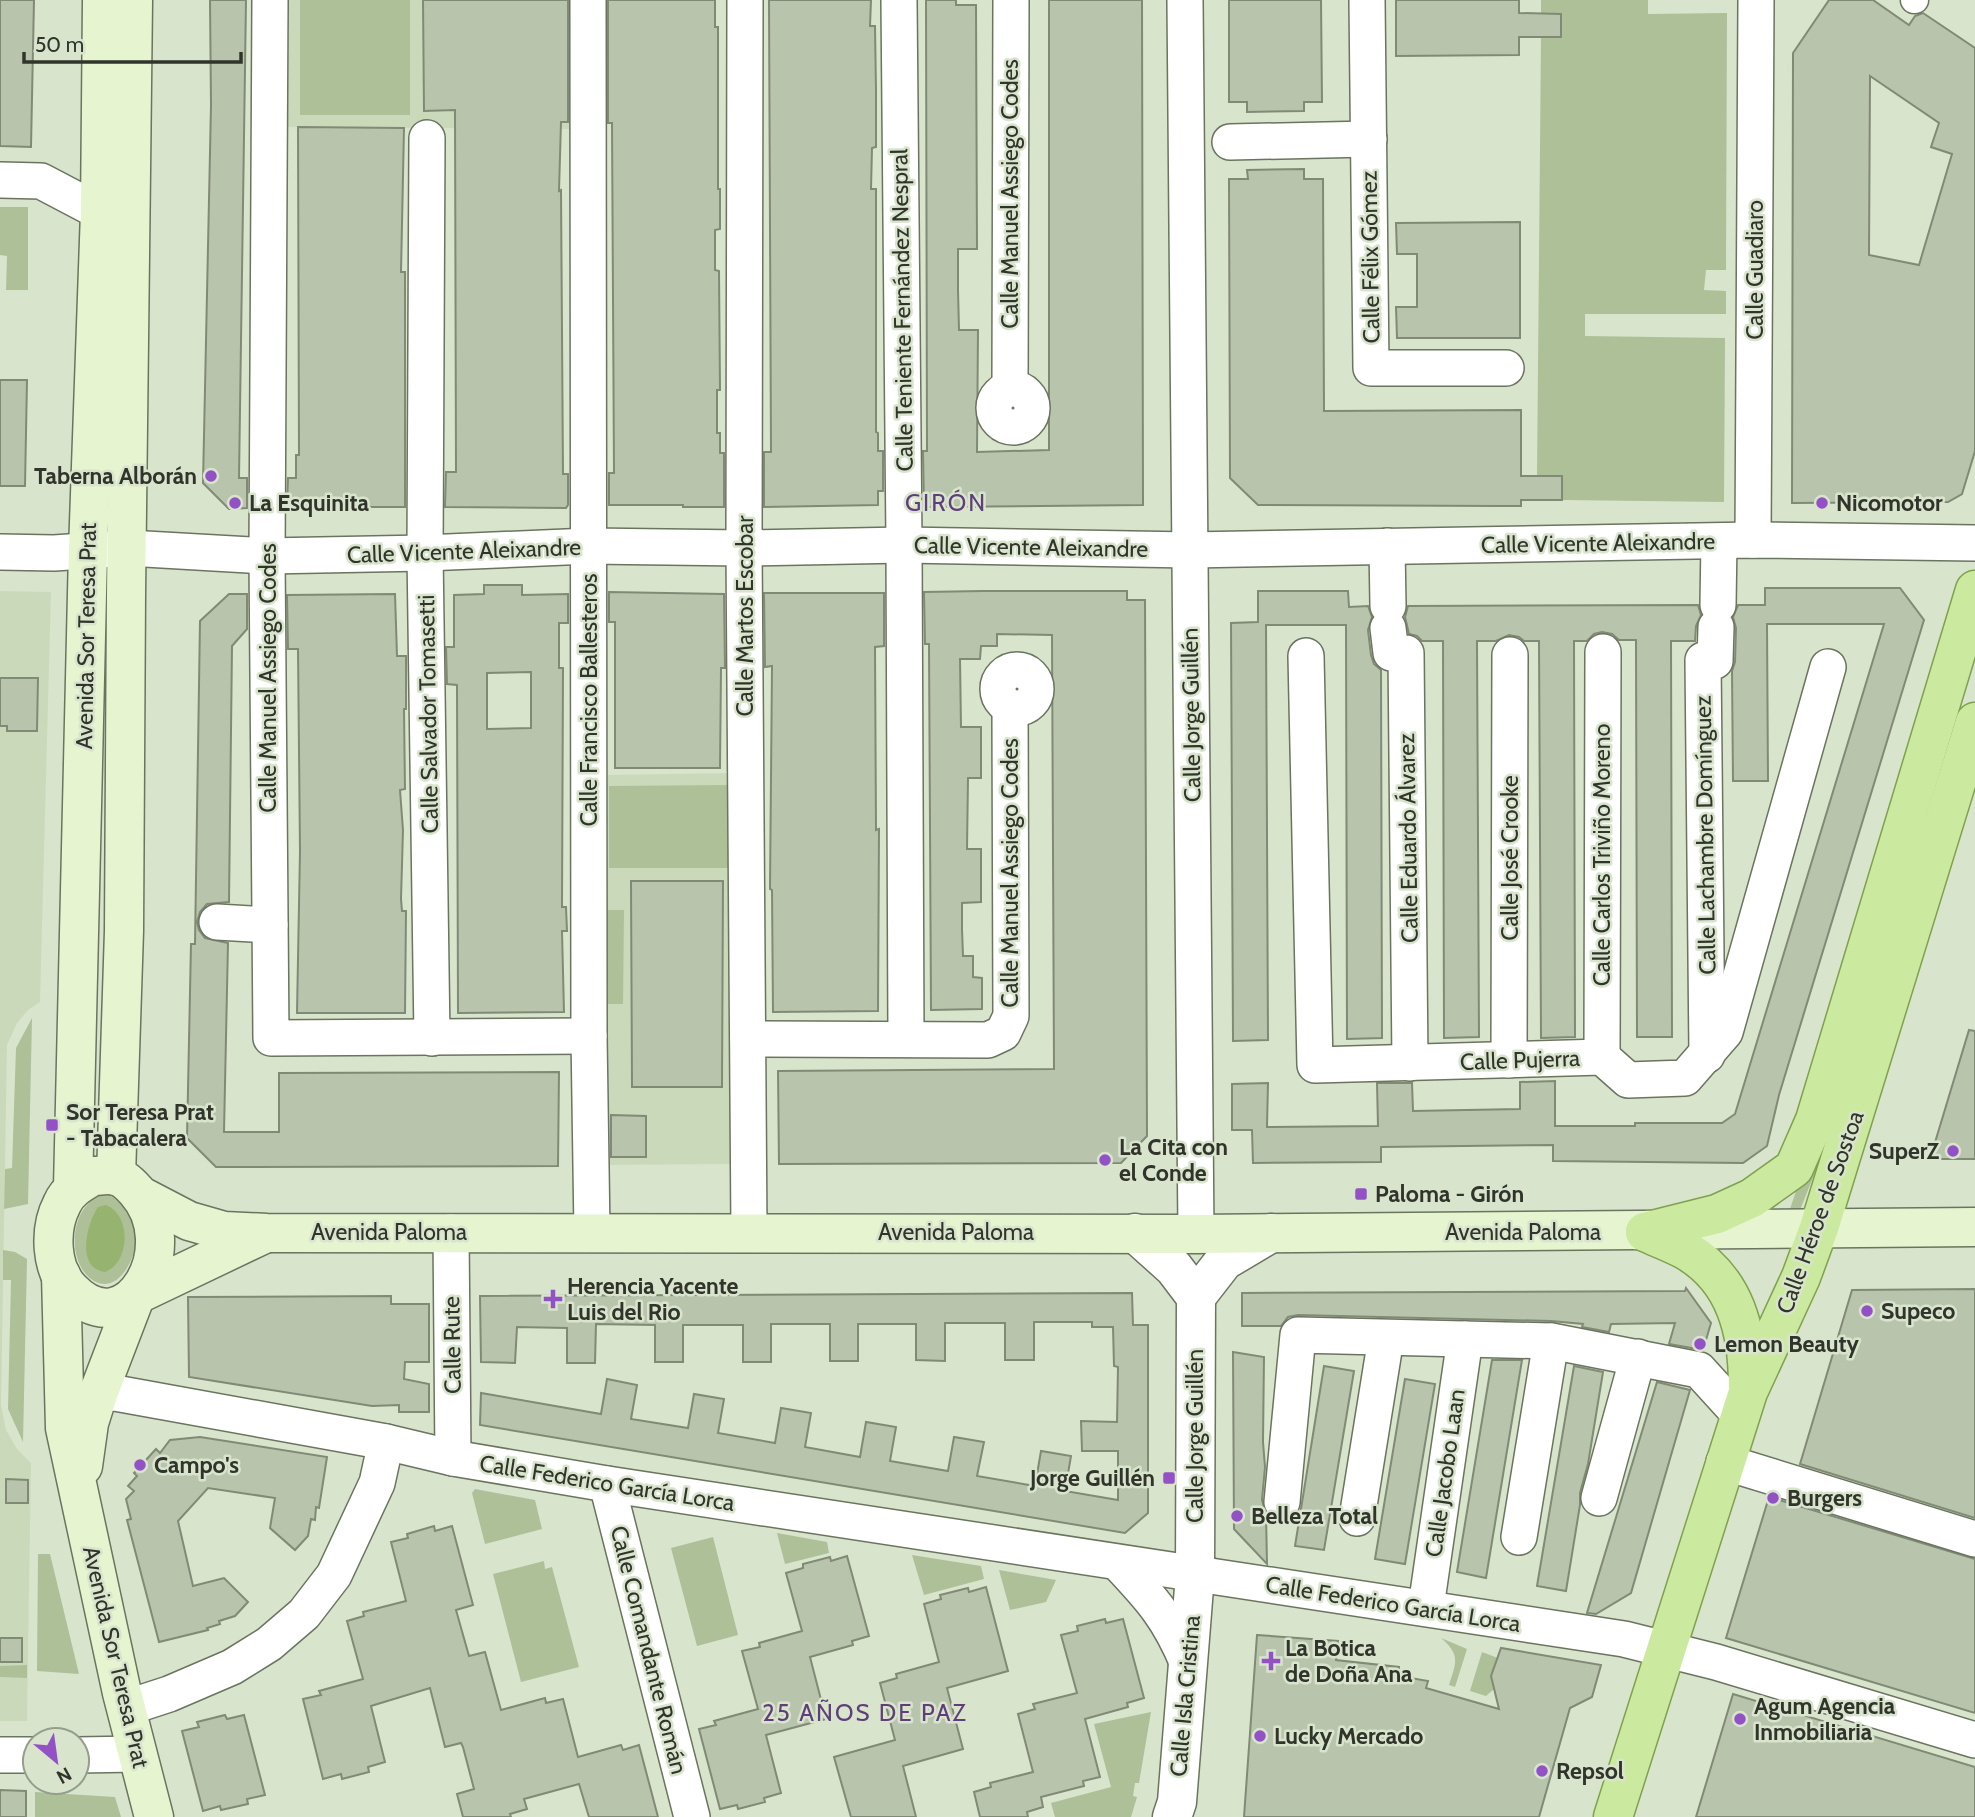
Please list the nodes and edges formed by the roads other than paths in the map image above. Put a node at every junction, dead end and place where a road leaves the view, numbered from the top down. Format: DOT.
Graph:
graph roads {
  1 [pos="102,0"];
  2 [pos="133,0"];
  3 [pos="270,0"];
  4 [pos="588,0"];
  5 [pos="745,0"];
  6 [pos="899,0"];
  7 [pos="1011,0"];
  8 [pos="1185,0"];
  9 [pos="1367,0"];
  10 [pos="1756,0"];
  11 [pos="1186,77"];
  12 [pos="427,138"];
  13 [pos="1369,139"];
  14 [pos="1230,142"];
  15 [pos="0,180"];
  16 [pos="1187,197"];
  17 [pos="100,212"];
  18 [pos="1506,368"];
  19 [pos="1010,388"];
  20 [pos="1754,540"];
  21 [pos="1719,541"];
  22 [pos="1975,543"];
  23 [pos="904,545"];
  24 [pos="589,546"];
  25 [pos="1387,547"];
  26 [pos="128,548"];
  27 [pos="744,548"];
  28 [pos="1190,550"];
  29 [pos="88,551"];
  30 [pos="0,552"];
  31 [pos="425,554"];
  32 [pos="267,556"];
  33 [pos="1975,590"];
  34 [pos="1603,652"];
  35 [pos="1306,656"];
  36 [pos="1510,656"];
  37 [pos="1828,667"];
  38 [pos="1010,707"];
  39 [pos="1975,722"];
  40 [pos="217,922"];
  41 [pos="270,925"];
  42 [pos="589,1036"];
  43 [pos="432,1038"];
  44 [pos="748,1039"];
  45 [pos="906,1039"];
  46 [pos="1707,1055"];
  47 [pos="1602,1058"];
  48 [pos="1509,1060"];
  49 [pos="1410,1063"];
  50 [pos="1794,1168"];
  51 [pos="128,1186"];
  52 [pos="73,1188"];
  53 [pos="1975,1227"];
  54 [pos="1819,1228"];
  55 [pos="1645,1231"];
  56 [pos="451,1232"];
  57 [pos="592,1232"];
  58 [pos="750,1232"];
  59 [pos="267,1233"];
  60 [pos="1135,1233"];
  61 [pos="1271,1233"];
  62 [pos="1196,1234"];
  63 [pos="61,1275"];
  64 [pos="136,1295"];
  65 [pos="1196,1297"];
  66 [pos="1386,1338"];
  67 [pos="1465,1339"];
  68 [pos="1551,1341"];
  69 [pos="1638,1357"];
  70 [pos="98,1394"];
  71 [pos="1744,1404"];
  72 [pos="386,1442"];
  73 [pos="453,1458"];
  74 [pos="1724,1462"];
  75 [pos="607,1484"];
  76 [pos="80,1496"];
  77 [pos="1599,1497"];
  78 [pos="1282,1502"];
  79 [pos="1357,1518"];
  80 [pos="1519,1537"];
  81 [pos="1975,1539"];
  82 [pos="1118,1563"];
  83 [pos="1195,1575"];
  84 [pos="1426,1607"];
  85 [pos="1666,1650"];
  86 [pos="1188,1664"];
  87 [pos="126,1707"];
  88 [pos="1975,1740"];
  89 [pos="138,1754"];
  90 [pos="0,1755"];
  91 [pos="21,1755"];
  92 [pos="91,1755"];
  93 [pos="1178,1812"];
  94 [pos="154,1817"];
  95 [pos="692,1817"];
  96 [pos="1613,1817"];
  1 -- 17 [label="main road, Avenida Sor Teresa Prat"];
  2 -- 26 [label="main road, Avenida Sor Teresa Prat"];
  3 -- 32 [label="street, Calle Manuel Assiego Codes"];
  4 -- 24 [label="street, Calle Francisco Ballesteros"];
  5 -- 27 [label="street, Calle Martos Escobar"];
  6 -- 23 [label="street, Calle Teniente Fernández Nespral"];
  7 -- 19 [label="street, Calle Manuel Assiego Codes"];
  8 -- 11 [label="street, Calle Jorge Guillén"];
  9 -- 13 [label="street"];
  10 -- 20 [label="street, Calle Guadiaro"];
  11 -- 14 [label="street, Calle Jorge Guillén"];
  11 -- 16 [label="street, Calle Jorge Guillén"];
  12 -- 31 [label="street, Calle Salvador Tomasetti"];
  13 -- 14 [label="street"];
  13 -- 18 [label="street, Calle Félix Gómez"];
  14 -- 16 [label="street, Calle Jorge Guillén"];
  15 -- 17 [label="street"];
  16 -- 28 [label="street, Calle Jorge Guillén"];
  17 -- 29 [label="main road, Avenida Sor Teresa Prat"];
  20 -- 21 [label="street, Calle Vicente Aleixandre"];
  20 -- 22 [label="street, Calle Vicente Aleixandre"];
  21 -- 25 [label="street, Calle Vicente Aleixandre"];
  21 -- 46 [label="street, Calle Lachambre Domínguez"];
  23 -- 27 [label="street, Calle Vicente Aleixandre"];
  23 -- 28 [label="street, Calle Vicente Aleixandre"];
  23 -- 45 [label="street, Calle Teniente Fernández Nespral"];
  24 -- 27 [label="street, Calle Vicente Aleixandre"];
  24 -- 31 [label="street, Calle Vicente Aleixandre"];
  24 -- 42 [label="street, Calle Francisco Ballesteros"];
  25 -- 28 [label="street, Calle Vicente Aleixandre"];
  25 -- 49 [label="street, Calle Eduardo Álvarez"];
  26 -- 29 [label="street, Calle Vicente Aleixandre"];
  26 -- 32 [label="street, Calle Vicente Aleixandre"];
  26 -- 51 [label="main road, Avenida Sor Teresa Prat"];
  27 -- 44 [label="street, Calle Martos Escobar"];
  28 -- 62 [label="street, Calle Jorge Guillén"];
  29 -- 30 [label="street, Calle Vicente Aleixandre"];
  29 -- 52 [label="main road, Avenida Sor Teresa Prat"];
  31 -- 32 [label="street, Calle Vicente Aleixandre"];
  31 -- 43 [label="street, Calle Salvador Tomasetti"];
  32 -- 41 [label="street, Calle Manuel Assiego Codes"];
  33 -- 50 [label="main road, Calle Héroe de Sostoa"];
  34 -- 47 [label="street, Calle Carlos Triviño Moreno"];
  35 -- 49 [label="street, Calle Pujerra"];
  36 -- 48 [label="street, Calle José Crooke"];
  37 -- 46 [label="street, Calle Pujerra"];
  38 -- 45 [label="street, Calle Manuel Assiego Codes"];
  39 -- 54 [label="main road, Calle Héroe de Sostoa"];
  40 -- 41 [label="street"];
  41 -- 43 [label="street, Calle Manuel Assiego Codes"];
  42 -- 43 [label="street, Calle Manuel Assiego Codes"];
  42 -- 57 [label="street, Calle Francisco Ballesteros"];
  44 -- 45 [label="street, Calle Manuel Assiego Codes"];
  44 -- 58 [label="street, Calle Martos Escobar"];
  46 -- 47 [label="street, Calle Pujerra"];
  47 -- 48 [label="street, Calle Pujerra"];
  48 -- 49 [label="street, Calle Pujerra"];
  50 -- 55 [label="main road, Avenida Paloma"];
  51 -- 52 [label="main road"];
  51 -- 59 [label="main road, Avenida Paloma"];
  51 -- 64 [label="main road"];
  52 -- 63 [label="main road"];
  53 -- 54 [label="main road, Avenida Paloma"];
  54 -- 55 [label="main road, Avenida Paloma"];
  54 -- 71 [label="main road, Calle Héroe de Sostoa"];
  55 -- 61 [label="main road, Avenida Paloma"];
  55 -- 71 [label="main road, Avenida Paloma"];
  56 -- 57 [label="main road, Avenida Paloma"];
  56 -- 59 [label="main road, Avenida Paloma"];
  56 -- 73 [label="street, Calle Rute"];
  57 -- 58 [label="main road, Avenida Paloma"];
  58 -- 60 [label="main road, Avenida Paloma"];
  59 -- 64 [label="main road, Avenida Paloma"];
  60 -- 62 [label="main road, Avenida Paloma"];
  60 -- 65 [label="street"];
  61 -- 62 [label="main road, Avenida Paloma"];
  61 -- 65 [label="street"];
  63 -- 64 [label="main road"];
  63 -- 76 [label="main road, Avenida Sor Teresa Prat"];
  64 -- 70 [label="main road, Avenida Sor Teresa Prat"];
  65 -- 83 [label="street, Calle Jorge Guillén"];
  66 -- 67 [label="street"];
  66 -- 78 [label="street"];
  66 -- 79 [label="street"];
  67 -- 68 [label="street"];
  67 -- 84 [label="street, Calle Jacobo Laan"];
  68 -- 69 [label="street"];
  68 -- 80 [label="street"];
  69 -- 71 [label="street"];
  69 -- 77 [label="street"];
  70 -- 72 [label="street, Calle Federico García Lorca"];
  70 -- 76 [label="main road, Avenida Sor Teresa Prat"];
  71 -- 74 [label="main road, Calle Héroe de Sostoa"];
  72 -- 73 [label="street, Calle Federico García Lorca"];
  72 -- 87 [label="street"];
  73 -- 75 [label="street, Calle Federico García Lorca"];
  74 -- 81 [label="street"];
  74 -- 85 [label="main road, Calle Héroe de Sostoa"];
  75 -- 82 [label="street, Calle Federico García Lorca"];
  75 -- 95 [label="street, Calle Comandante Román"];
  76 -- 87 [label="main road, Avenida Sor Teresa Prat"];
  82 -- 83 [label="street, Calle Federico García Lorca"];
  82 -- 86 [label="street"];
  83 -- 84 [label="street, Calle Federico García Lorca"];
  83 -- 86 [label="street, Calle Isla Cristina"];
  84 -- 85 [label="street, Calle Federico García Lorca"];
  85 -- 88 [label="street, Calle Federico García Lorca"];
  85 -- 96 [label="main road, Calle Héroe de Sostoa"];
  86 -- 93 [label="street, Calle Isla Cristina"];
  87 -- 89 [label="main road, Avenida Sor Teresa Prat"];
  89 -- 92 [label="street"];
  89 -- 94 [label="main road, Avenida Sor Teresa Prat"];
  90 -- 91 [label="street"];
}
